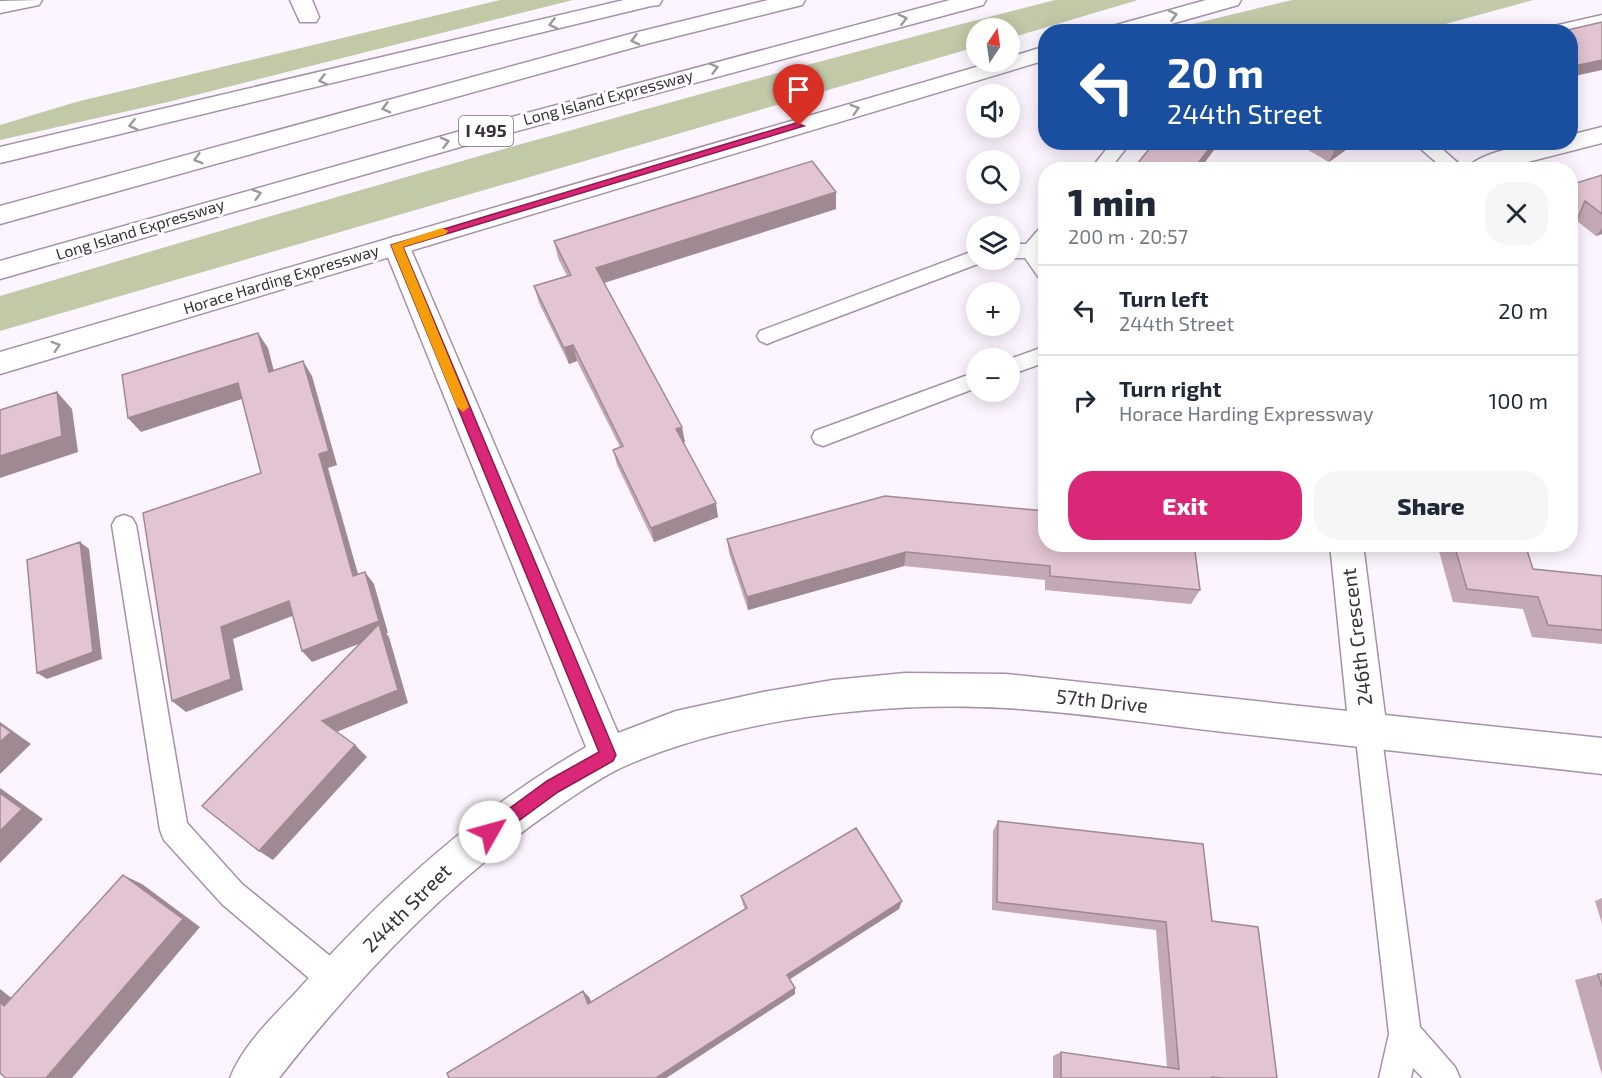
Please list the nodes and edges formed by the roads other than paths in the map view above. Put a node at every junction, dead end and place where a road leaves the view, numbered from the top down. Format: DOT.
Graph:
graph roads {
  1 [pos="32,0"];
  2 [pos="651,0"];
  3 [pos="794,0"];
  4 [pos="975,0"];
  5 [pos="1230,0"];
  6 [pos="0,7"];
  7 [pos="1602,20"];
  8 [pos="1145,24"];
  9 [pos="1578,25"];
  10 [pos="1038,55"];
  11 [pos="1602,135"];
  12 [pos="1578,141"];
  13 [pos="1115,150"];
  14 [pos="1432,150"];
  15 [pos="1543,150"];
  16 [pos="0,155"];
  17 [pos="1106,162"];
  18 [pos="1447,162"];
  19 [pos="1495,162"];
  20 [pos="0,215"];
  21 [pos="1038,243"];
  22 [pos="396,245"];
  23 [pos="1020,251"];
  24 [pos="1031,251"];
  25 [pos="966,261"];
  26 [pos="1038,261"];
  27 [pos="0,270"];
  28 [pos="767,336"];
  29 [pos="1038,357"];
  30 [pos="0,363"];
  31 [pos="1020,363"];
  32 [pos="966,384"];
  33 [pos="823,437"];
  34 [pos="124,525"];
  35 [pos="1347,552"];
  36 [pos="1368,730"];
  37 [pos="608,755"];
  38 [pos="1602,756"];
  39 [pos="335,980"];
  40 [pos="1405,1034"];
  41 [pos="260,1075"];
  42 [pos="1395,1078"];
  43 [pos="1444,1078"];
  1 -- 6 [label="main road"];
  2 -- 16 [label="main road, one-way"];
  3 -- 20 [label="main road, I 495, one-way"];
  27 -- 4 [label="main road, Long Island Expressway / I 495, one-way"];
  8 -- 5 [label="main road, one-way"];
  7 -- 9 [label="lane"];
  22 -- 10 [label="main road, Horace Harding Expressway, one-way"];
  11 -- 12 [label="main road"];
  13 -- 17 [label="lane"];
  14 -- 18 [label="lane"];
  15 -- 19 [label="main road"];
  21 -- 24 [label="lane"];
  30 -- 22 [label="main road, Horace Harding Expressway, one-way"];
  22 -- 37 [label="main road"];
  23 -- 24 [label="lane"];
  24 -- 26 [label="lane"];
  25 -- 28 [label="lane"];
  29 -- 31 [label="lane"];
  32 -- 33 [label="lane"];
  34 -- 39 [label="lane"];
  35 -- 36 [label="main road, 246th Crescent"];
  36 -- 37 [label="main road, 57th Drive"];
  36 -- 38 [label="main road, 57th Drive"];
  36 -- 40 [label="lane"];
  37 -- 39 [label="main road, 244th Street"];
  39 -- 41 [label="main road, 244th Street"];
  40 -- 42 [label="lane"];
  40 -- 43 [label="lane"];
}
